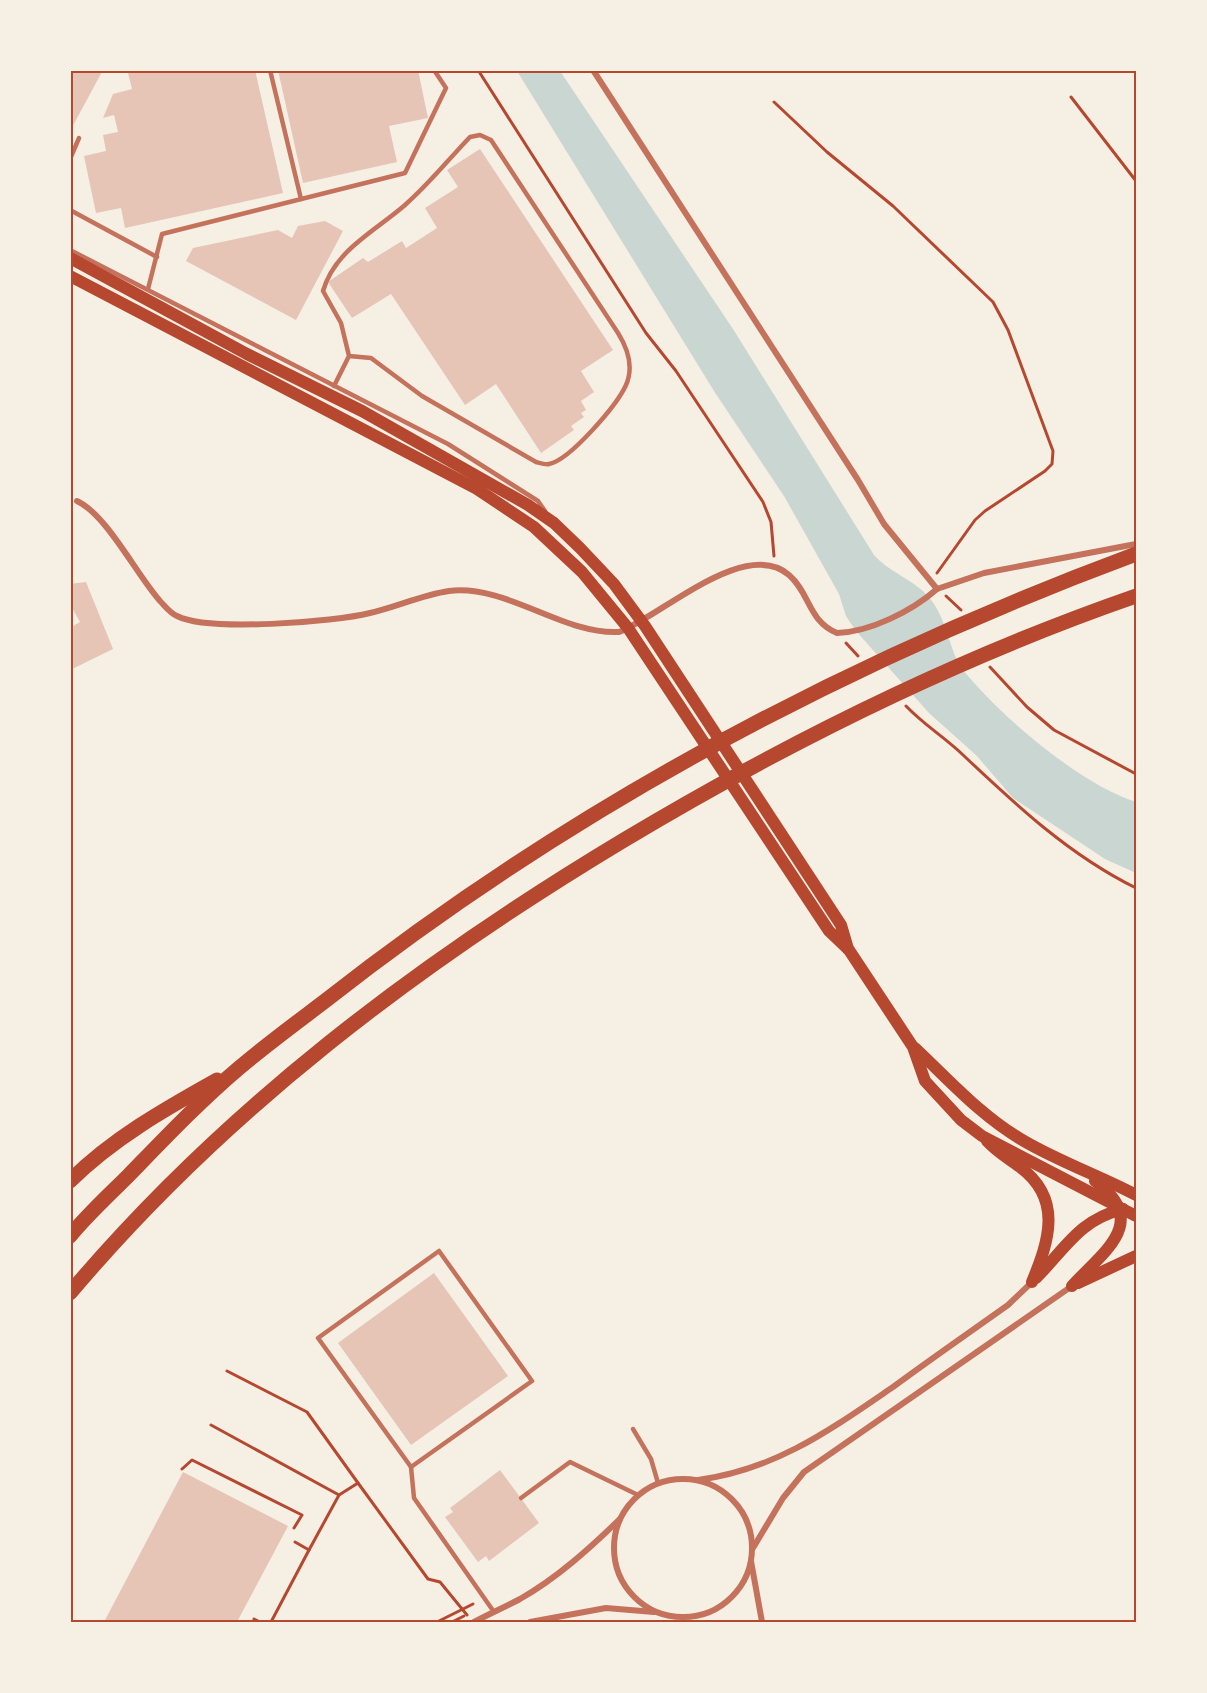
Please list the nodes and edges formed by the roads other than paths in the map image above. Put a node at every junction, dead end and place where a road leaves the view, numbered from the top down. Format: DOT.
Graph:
graph roads {
  1 [pos="270,70"];
  2 [pos="434,70"];
  3 [pos="593,70"];
  4 [pos="80,138"];
  5 [pos="70,159"];
  6 [pos="301,199"];
  7 [pos="70,210"];
  8 [pos="70,250"];
  9 [pos="157,257"];
  10 [pos="70,258"];
  11 [pos="70,276"];
  12 [pos="148,289"];
  13 [pos="350,356"];
  14 [pos="334,386"];
  15 [pos="77,501"];
  16 [pos="554,523"];
  17 [pos="1137,544"];
  18 [pos="1137,554"];
  19 [pos="582,572"];
  20 [pos="937,589"];
  21 [pos="1137,596"];
  22 [pos="640,620"];
  23 [pos="628,628"];
  24 [pos="688,718"];
  25 [pos="849,950"];
  26 [pos="913,1047"];
  27 [pos="238,1068"];
  28 [pos="982,1136"];
  29 [pos="1080,1169"];
  30 [pos="70,1181"];
  31 [pos="1137,1195"];
  32 [pos="1137,1208"];
  33 [pos="1121,1209"];
  34 [pos="1137,1216"];
  35 [pos="70,1236"];
  36 [pos="1137,1256"];
  37 [pos="1032,1282"];
  38 [pos="1071,1286"];
  39 [pos="70,1293"];
  40 [pos="633,1429"];
  41 [pos="411,1467"];
  42 [pos="697,1480"];
  43 [pos="658,1483"];
  44 [pos="638,1495"];
  45 [pos="521,1498"];
  46 [pos="620,1519"];
  47 [pos="752,1549"];
  48 [pos="751,1561"];
  49 [pos="494,1612"];
  50 [pos="657,1612"];
  51 [pos="676,1616"];
  52 [pos="474,1623"];
  53 [pos="530,1623"];
  54 [pos="685,1623"];
  55 [pos="762,1623"];
  1 -- 6 [label="lane"];
  2 -- 6 [label="lane"];
  3 -- 20 [label="street"];
  4 -- 5 [label="lane"];
  6 -- 9 [label="lane"];
  7 -- 9 [label="lane"];
  8 -- 12 [label="lane"];
  9 -- 12 [label="lane"];
  10 -- 16 [label="main road"];
  11 -- 19 [label="main road"];
  12 -- 14 [label="lane"];
  13 -- 13 [label="lane"];
  13 -- 14 [label="lane"];
  14 -- 16 [label="lane"];
  15 -- 23 [label="street"];
  16 -- 22 [label="main road"];
  17 -- 20 [label="street"];
  18 -- 27 [label="highway"];
  19 -- 22 [label="main road"];
  19 -- 23 [label="main road"];
  20 -- 22 [label="street"];
  21 -- 39 [label="highway"];
  22 -- 23 [label="street"];
  22 -- 24 [label="main road"];
  22 -- 25 [label="main road"];
  23 -- 24 [label="main road"];
  24 -- 25 [label="main road"];
  25 -- 26 [label="main road"];
  26 -- 28 [label="main road"];
  26 -- 29 [label="main road"];
  27 -- 30 [label="highway"];
  27 -- 35 [label="highway"];
  28 -- 33 [label="main road"];
  28 -- 37 [label="main road"];
  29 -- 31 [label="main road"];
  29 -- 33 [label="main road"];
  32 -- 33 [label="main road"];
  33 -- 34 [label="main road"];
  33 -- 37 [label="main road"];
  33 -- 38 [label="main road"];
  36 -- 38 [label="main road"];
  37 -- 42 [label="street"];
  38 -- 47 [label="street"];
  40 -- 43 [label="lane"];
  41 -- 41 [label="lane"];
  41 -- 49 [label="lane"];
  42 -- 43 [label="street"];
  42 -- 47 [label="street"];
  43 -- 44 [label="street"];
  44 -- 45 [label="lane"];
  44 -- 46 [label="street"];
  46 -- 49 [label="street"];
  46 -- 50 [label="street"];
  47 -- 48 [label="street"];
  48 -- 51 [label="street"];
  48 -- 55 [label="street"];
  49 -- 52 [label="street"];
  50 -- 51 [label="street"];
  50 -- 53 [label="street"];
  51 -- 54 [label="street"];
}
